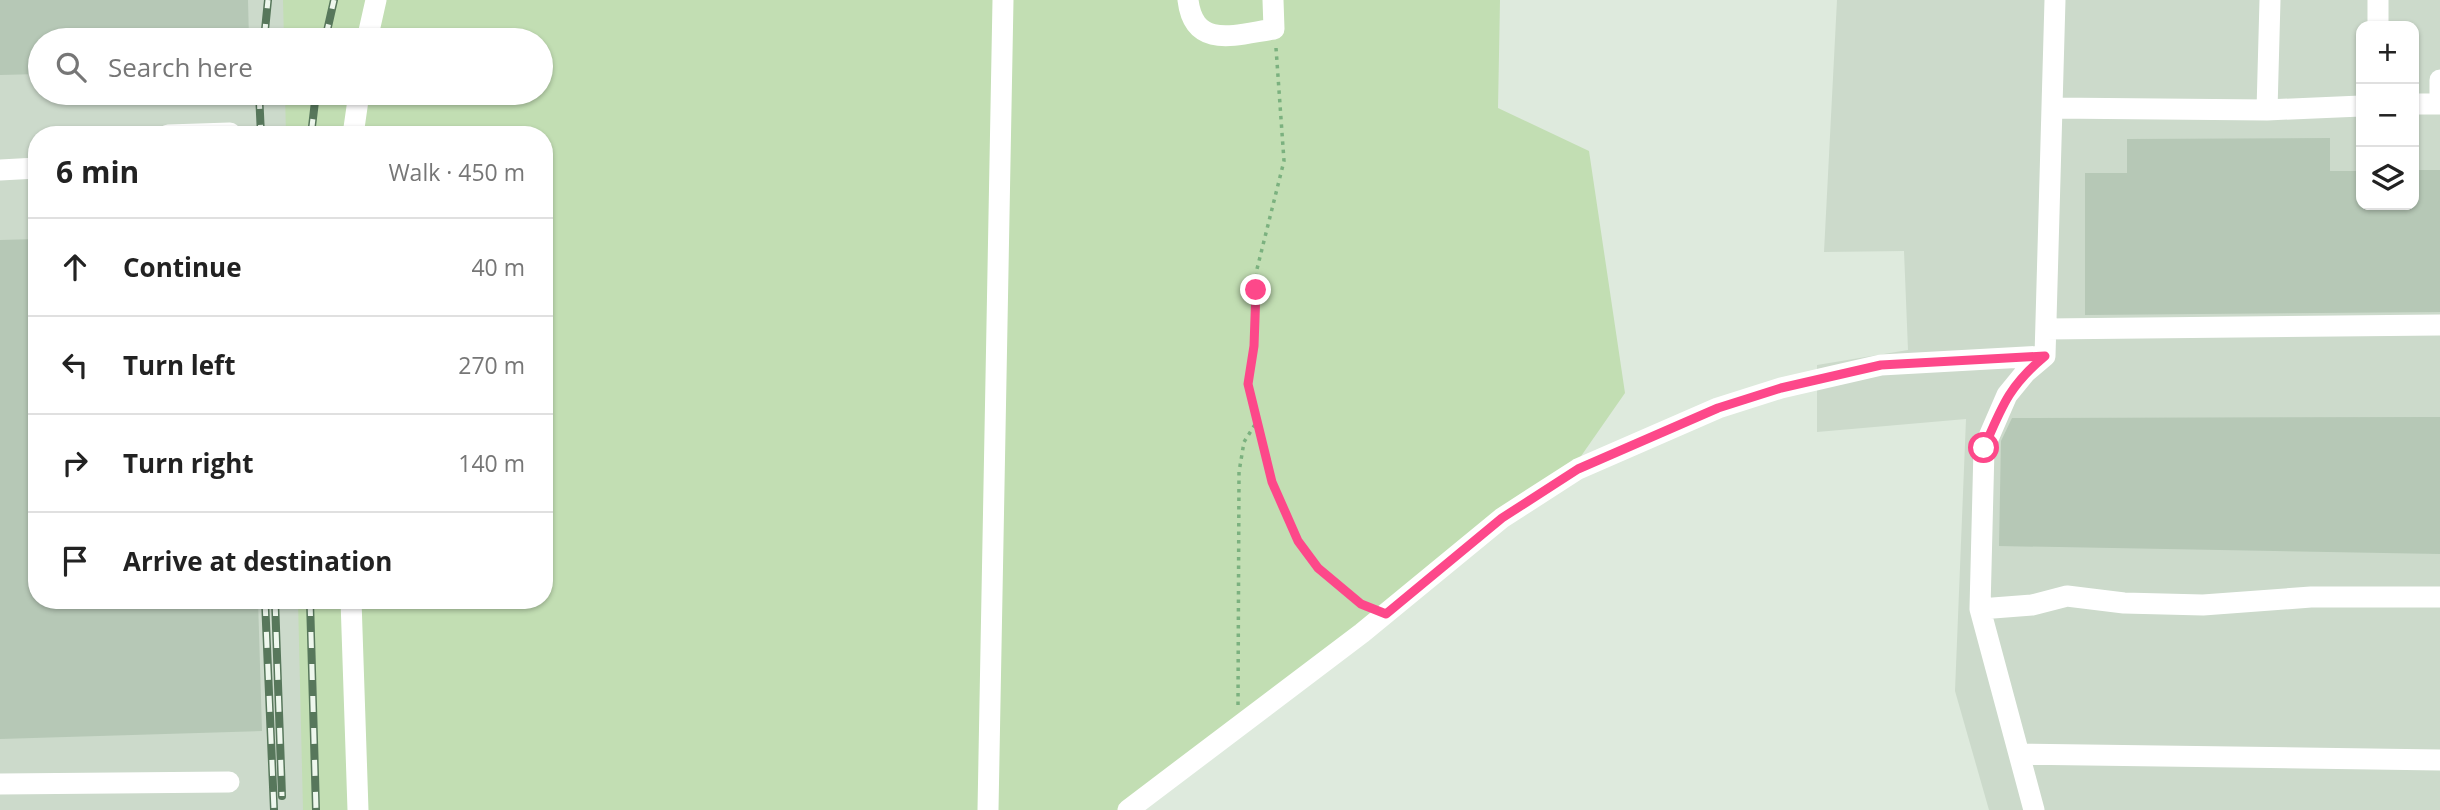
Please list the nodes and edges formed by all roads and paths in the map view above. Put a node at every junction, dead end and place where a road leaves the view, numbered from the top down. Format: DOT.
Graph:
graph roads {
  1 [pos="376,0"];
  2 [pos="1003,0"];
  3 [pos="1188,0"];
  4 [pos="1273,0"];
  5 [pos="2055,0"];
  6 [pos="2270,0"];
  7 [pos="2378,0"];
  8 [pos="2378,21"];
  9 [pos="370,28"];
  10 [pos="1274,29"];
  11 [pos="2440,80"];
  12 [pos="2419,104"];
  13 [pos="2440,104"];
  14 [pos="357,105"];
  15 [pos="2356,106"];
  16 [pos="2053,108"];
  17 [pos="2267,110"];
  18 [pos="354,126"];
  19 [pos="28,168"];
  20 [pos="0,170"];
  21 [pos="2440,325"];
  22 [pos="2046,329"];
  23 [pos="2045,356"];
  24 [pos="1256,423"];
  25 [pos="2440,597"];
  26 [pos="351,609"];
  27 [pos="1980,610"];
  28 [pos="1386,614"];
  29 [pos="1242,724"];
  30 [pos="2020,754"];
  31 [pos="2440,760"];
  32 [pos="229,782"];
  33 [pos="0,784"];
  34 [pos="358,810"];
  35 [pos="988,810"];
  36 [pos="1128,810"];
  37 [pos="2034,810"];
  1 -- 9 [label="lane"];
  2 -- 35 [label="lane"];
  3 -- 10 [label="lane"];
  4 -- 10 [label="lane"];
  5 -- 16 [label="lane"];
  6 -- 17 [label="lane"];
  7 -- 8 [label="lane"];
  10 -- 24 [label="path"];
  11 -- 13 [label="lane"];
  12 -- 13 [label="lane"];
  14 -- 18 [label="lane"];
  15 -- 17 [label="lane"];
  16 -- 17 [label="lane"];
  16 -- 22 [label="lane"];
  19 -- 20 [label="lane"];
  21 -- 22 [label="lane"];
  22 -- 23 [label="lane"];
  23 -- 27 [label="lane"];
  23 -- 28 [label="lane"];
  24 -- 28 [label="path"];
  24 -- 29 [label="path"];
  25 -- 27 [label="lane"];
  26 -- 34 [label="lane"];
  27 -- 30 [label="lane"];
  28 -- 29 [label="lane"];
  29 -- 36 [label="lane"];
  30 -- 31 [label="lane"];
  30 -- 37 [label="lane"];
  32 -- 33 [label="lane"];
}
